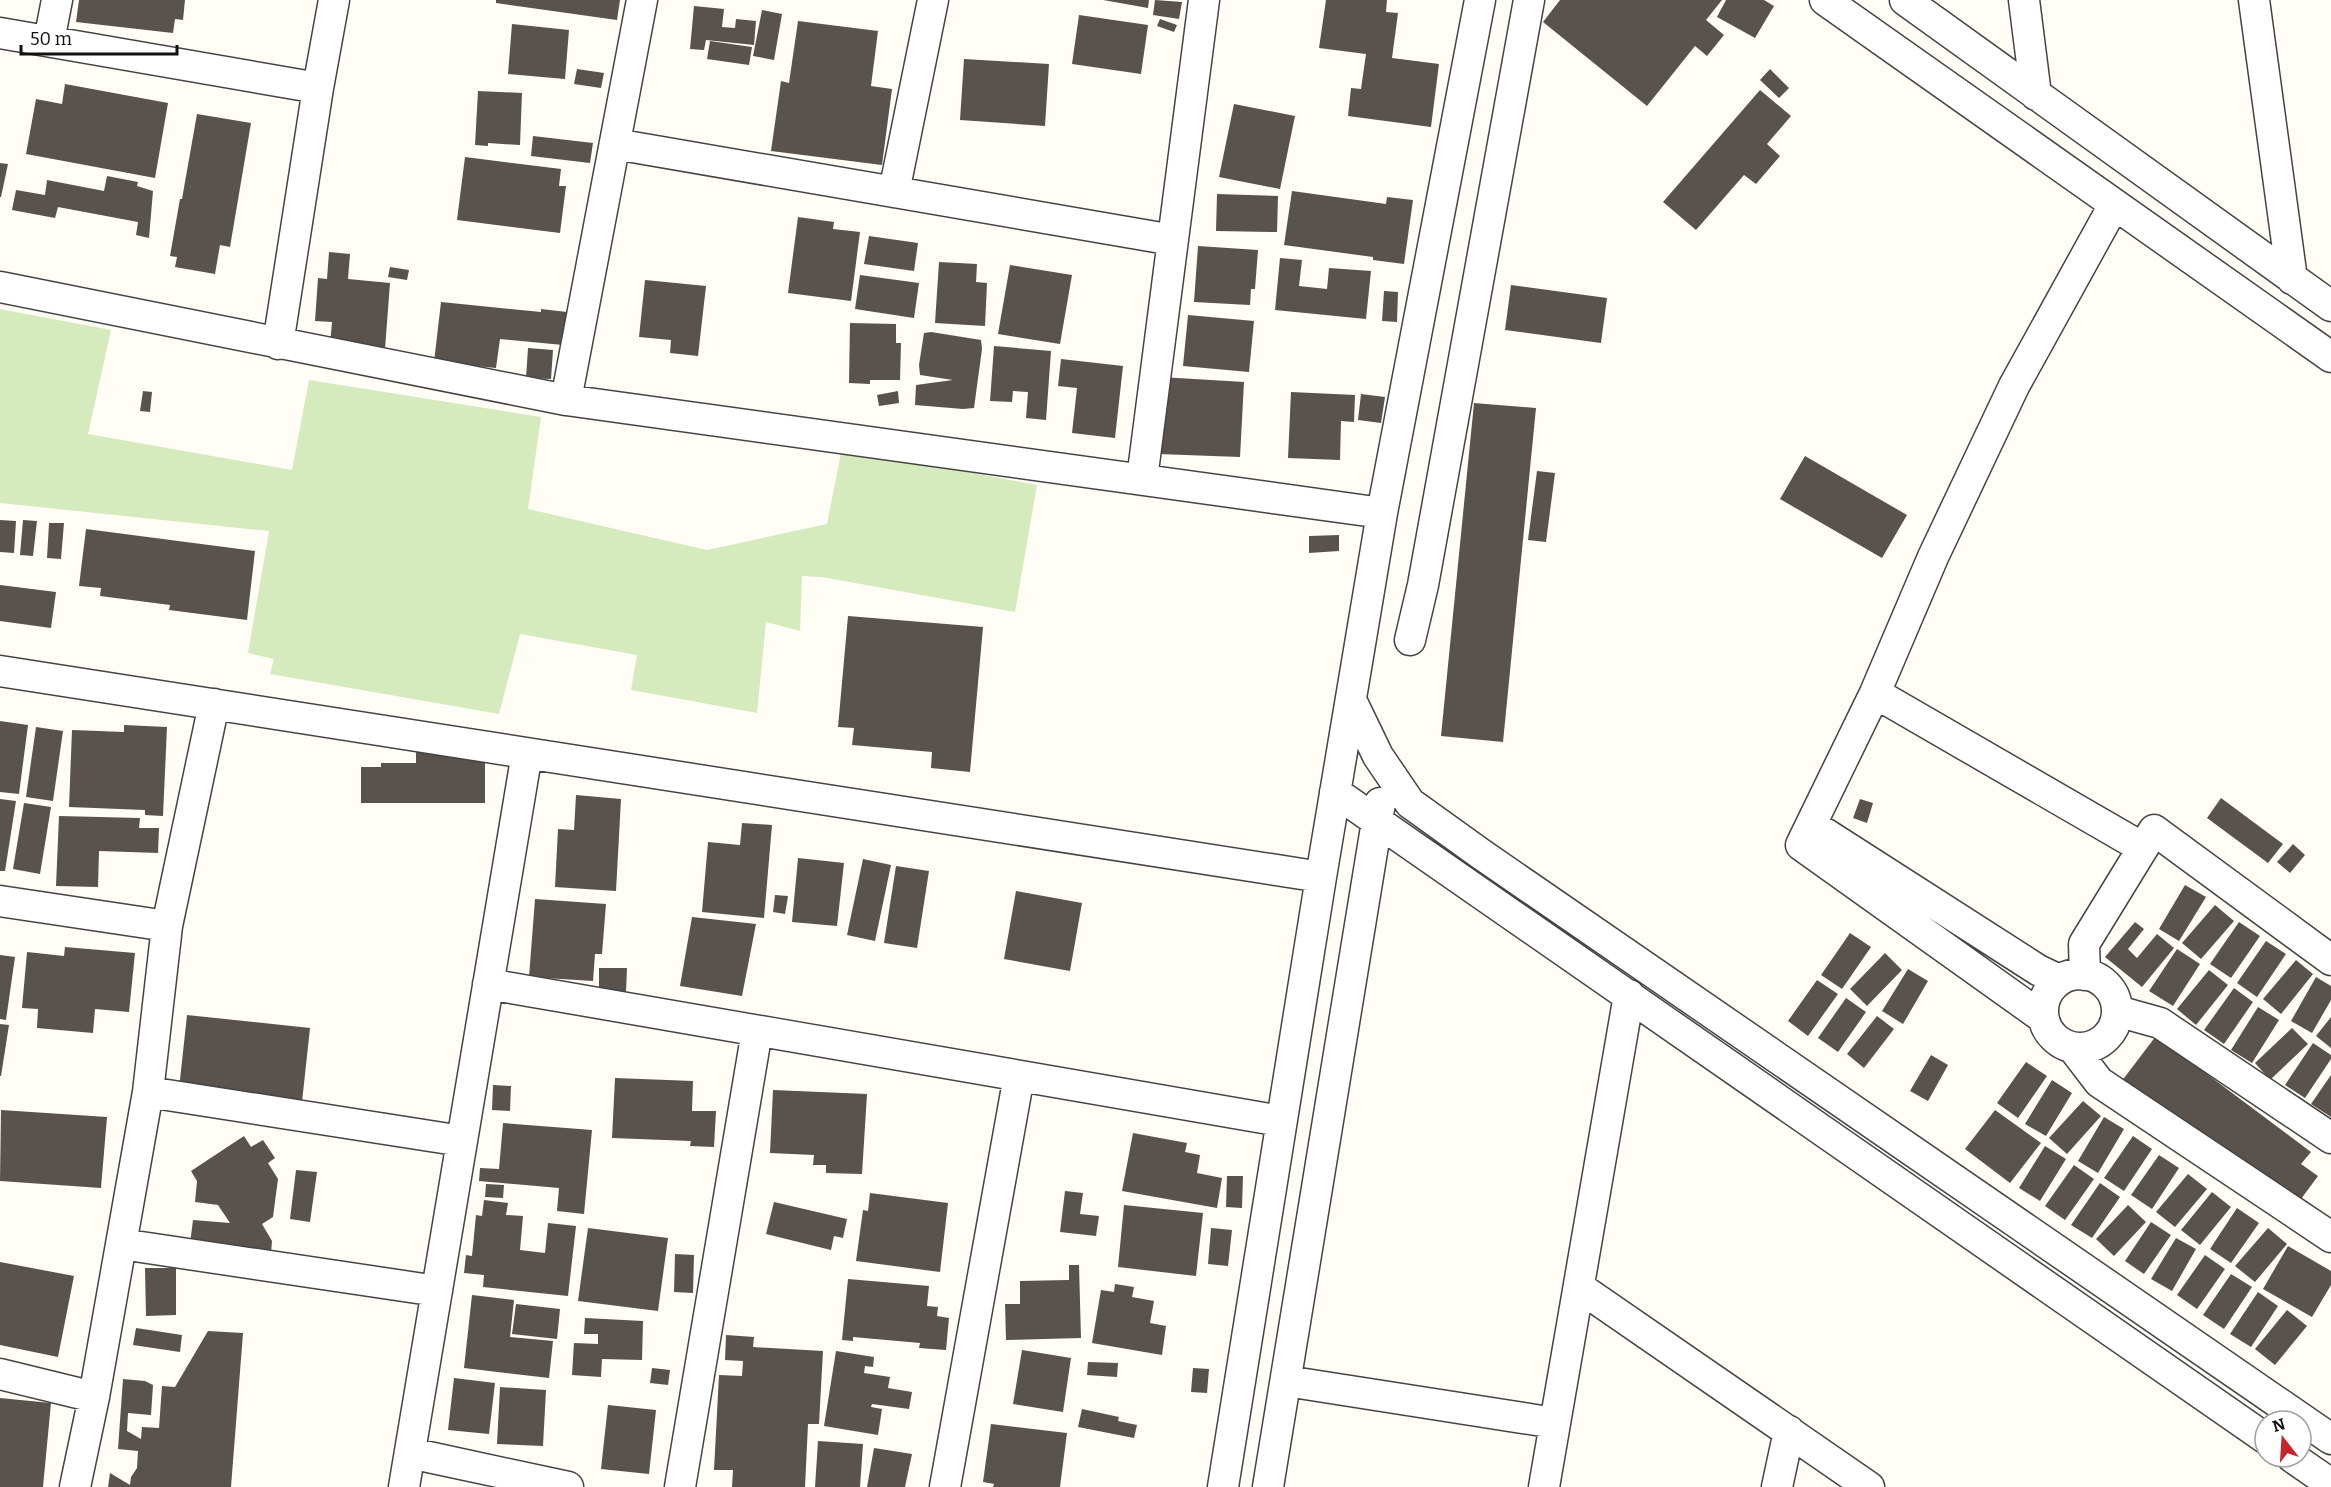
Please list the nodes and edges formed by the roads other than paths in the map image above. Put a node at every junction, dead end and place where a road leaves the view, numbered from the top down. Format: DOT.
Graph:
graph roads {
  1 [pos="57,0"];
  2 [pos="334,0"];
  3 [pos="642,0"];
  4 [pos="933,0"];
  5 [pos="1204,0"];
  6 [pos="1480,0"];
  7 [pos="1529,0"];
  8 [pos="1825,0"];
  9 [pos="1905,0"];
  10 [pos="2024,0"];
  11 [pos="2254,0"];
  12 [pos="0,33"];
  13 [pos="50,41"];
  14 [pos="318,88"];
  15 [pos="2036,95"];
  16 [pos="615,144"];
  17 [pos="894,192"];
  18 [pos="2114,204"];
  19 [pos="1173,240"];
  20 [pos="2292,279"];
  21 [pos="0,287"];
  22 [pos="2331,306"];
  23 [pos="278,344"];
  24 [pos="2331,357"];
  25 [pos="566,400"];
  26 [pos="1142,479"];
  27 [pos="1382,513"];
  28 [pos="1410,640"];
  29 [pos="0,671"];
  30 [pos="1875,693"];
  31 [pos="1351,700"];
  32 [pos="214,704"];
  33 [pos="527,753"];
  34 [pos="1386,768"];
  35 [pos="1335,792"];
  36 [pos="1377,820"];
  37 [pos="1806,835"];
  38 [pos="2143,848"];
  39 [pos="1321,877"];
  40 [pos="0,901"];
  41 [pos="167,926"];
  42 [pos="2331,960"];
  43 [pos="2072,977"];
  44 [pos="489,984"];
  45 [pos="1629,995"];
  46 [pos="2117,1011"];
  47 [pos="2042,1017"];
  48 [pos="757,1030"];
  49 [pos="2073,1048"];
  50 [pos="1019,1076"];
  51 [pos="148,1092"];
  52 [pos="1281,1121"];
  53 [pos="2331,1138"];
  54 [pos="462,1141"];
  55 [pos="2331,1238"];
  56 [pos="121,1244"];
  57 [pos="1579,1287"];
  58 [pos="437,1291"];
  59 [pos="0,1374"];
  60 [pos="1286,1381"];
  61 [pos="94,1397"];
  62 [pos="1555,1422"];
  63 [pos="2253,1430"];
  64 [pos="1788,1431"];
  65 [pos="2331,1439"];
  66 [pos="410,1453"];
  67 [pos="2308,1469"];
  68 [pos="2328,1484"];
  69 [pos="75,1487"];
  70 [pos="404,1487"];
  71 [pos="568,1487"];
  72 [pos="680,1487"];
  73 [pos="945,1487"];
  74 [pos="1223,1487"];
  75 [pos="1268,1487"];
  76 [pos="1544,1487"];
  77 [pos="1777,1487"];
  78 [pos="1869,1487"];
  1 -- 13 [label="street"];
  2 -- 14 [label="street"];
  3 -- 16 [label="street"];
  4 -- 17 [label="street"];
  5 -- 19 [label="street"];
  6 -- 27 [label="street"];
  7 -- 28 [label="street"];
  8 -- 18 [label="street"];
  9 -- 15 [label="street"];
  10 -- 15 [label="street"];
  11 -- 20 [label="street"];
  12 -- 13 [label="street"];
  13 -- 14 [label="street"];
  14 -- 23 [label="street"];
  15 -- 20 [label="street"];
  16 -- 17 [label="street"];
  16 -- 25 [label="street"];
  17 -- 19 [label="street"];
  18 -- 24 [label="street"];
  18 -- 30 [label="street"];
  19 -- 26 [label="street"];
  20 -- 22 [label="street"];
  21 -- 23 [label="street"];
  23 -- 25 [label="street"];
  25 -- 26 [label="street"];
  26 -- 27 [label="street"];
  27 -- 31 [label="street"];
  29 -- 32 [label="street"];
  30 -- 37 [label="street"];
  30 -- 38 [label="street"];
  31 -- 34 [label="street"];
  31 -- 35 [label="street"];
  32 -- 33 [label="street"];
  32 -- 41 [label="street"];
  33 -- 39 [label="street"];
  33 -- 44 [label="street"];
  34 -- 36 [label="street"];
  34 -- 65 [label="street"];
  35 -- 36 [label="street"];
  35 -- 39 [label="street"];
  36 -- 45 [label="street"];
  36 -- 60 [label="street"];
  37 -- 43 [label="street"];
  37 -- 47 [label="street"];
  38 -- 42 [label="street"];
  38 -- 43 [label="street"];
  39 -- 52 [label="street"];
  40 -- 41 [label="street"];
  41 -- 51 [label="street"];
  43 -- 46 [label="street"];
  43 -- 47 [label="street"];
  44 -- 48 [label="street"];
  44 -- 54 [label="street"];
  45 -- 57 [label="street"];
  45 -- 63 [label="street"];
  46 -- 49 [label="street"];
  46 -- 53 [label="street"];
  47 -- 49 [label="street"];
  48 -- 50 [label="street"];
  48 -- 72 [label="street"];
  49 -- 55 [label="street"];
  50 -- 52 [label="street"];
  50 -- 73 [label="street"];
  51 -- 54 [label="street"];
  51 -- 56 [label="street"];
  52 -- 74 [label="street"];
  54 -- 58 [label="street"];
  56 -- 58 [label="street"];
  56 -- 61 [label="street"];
  57 -- 62 [label="street"];
  57 -- 64 [label="street"];
  58 -- 66 [label="street"];
  59 -- 61 [label="street"];
  60 -- 62 [label="street"];
  60 -- 75 [label="street"];
  61 -- 69 [label="street"];
  62 -- 76 [label="street"];
  64 -- 77 [label="street"];
  64 -- 78 [label="street"];
  66 -- 70 [label="street"];
  66 -- 71 [label="street"];
  67 -- 68 [label="street"];
}
